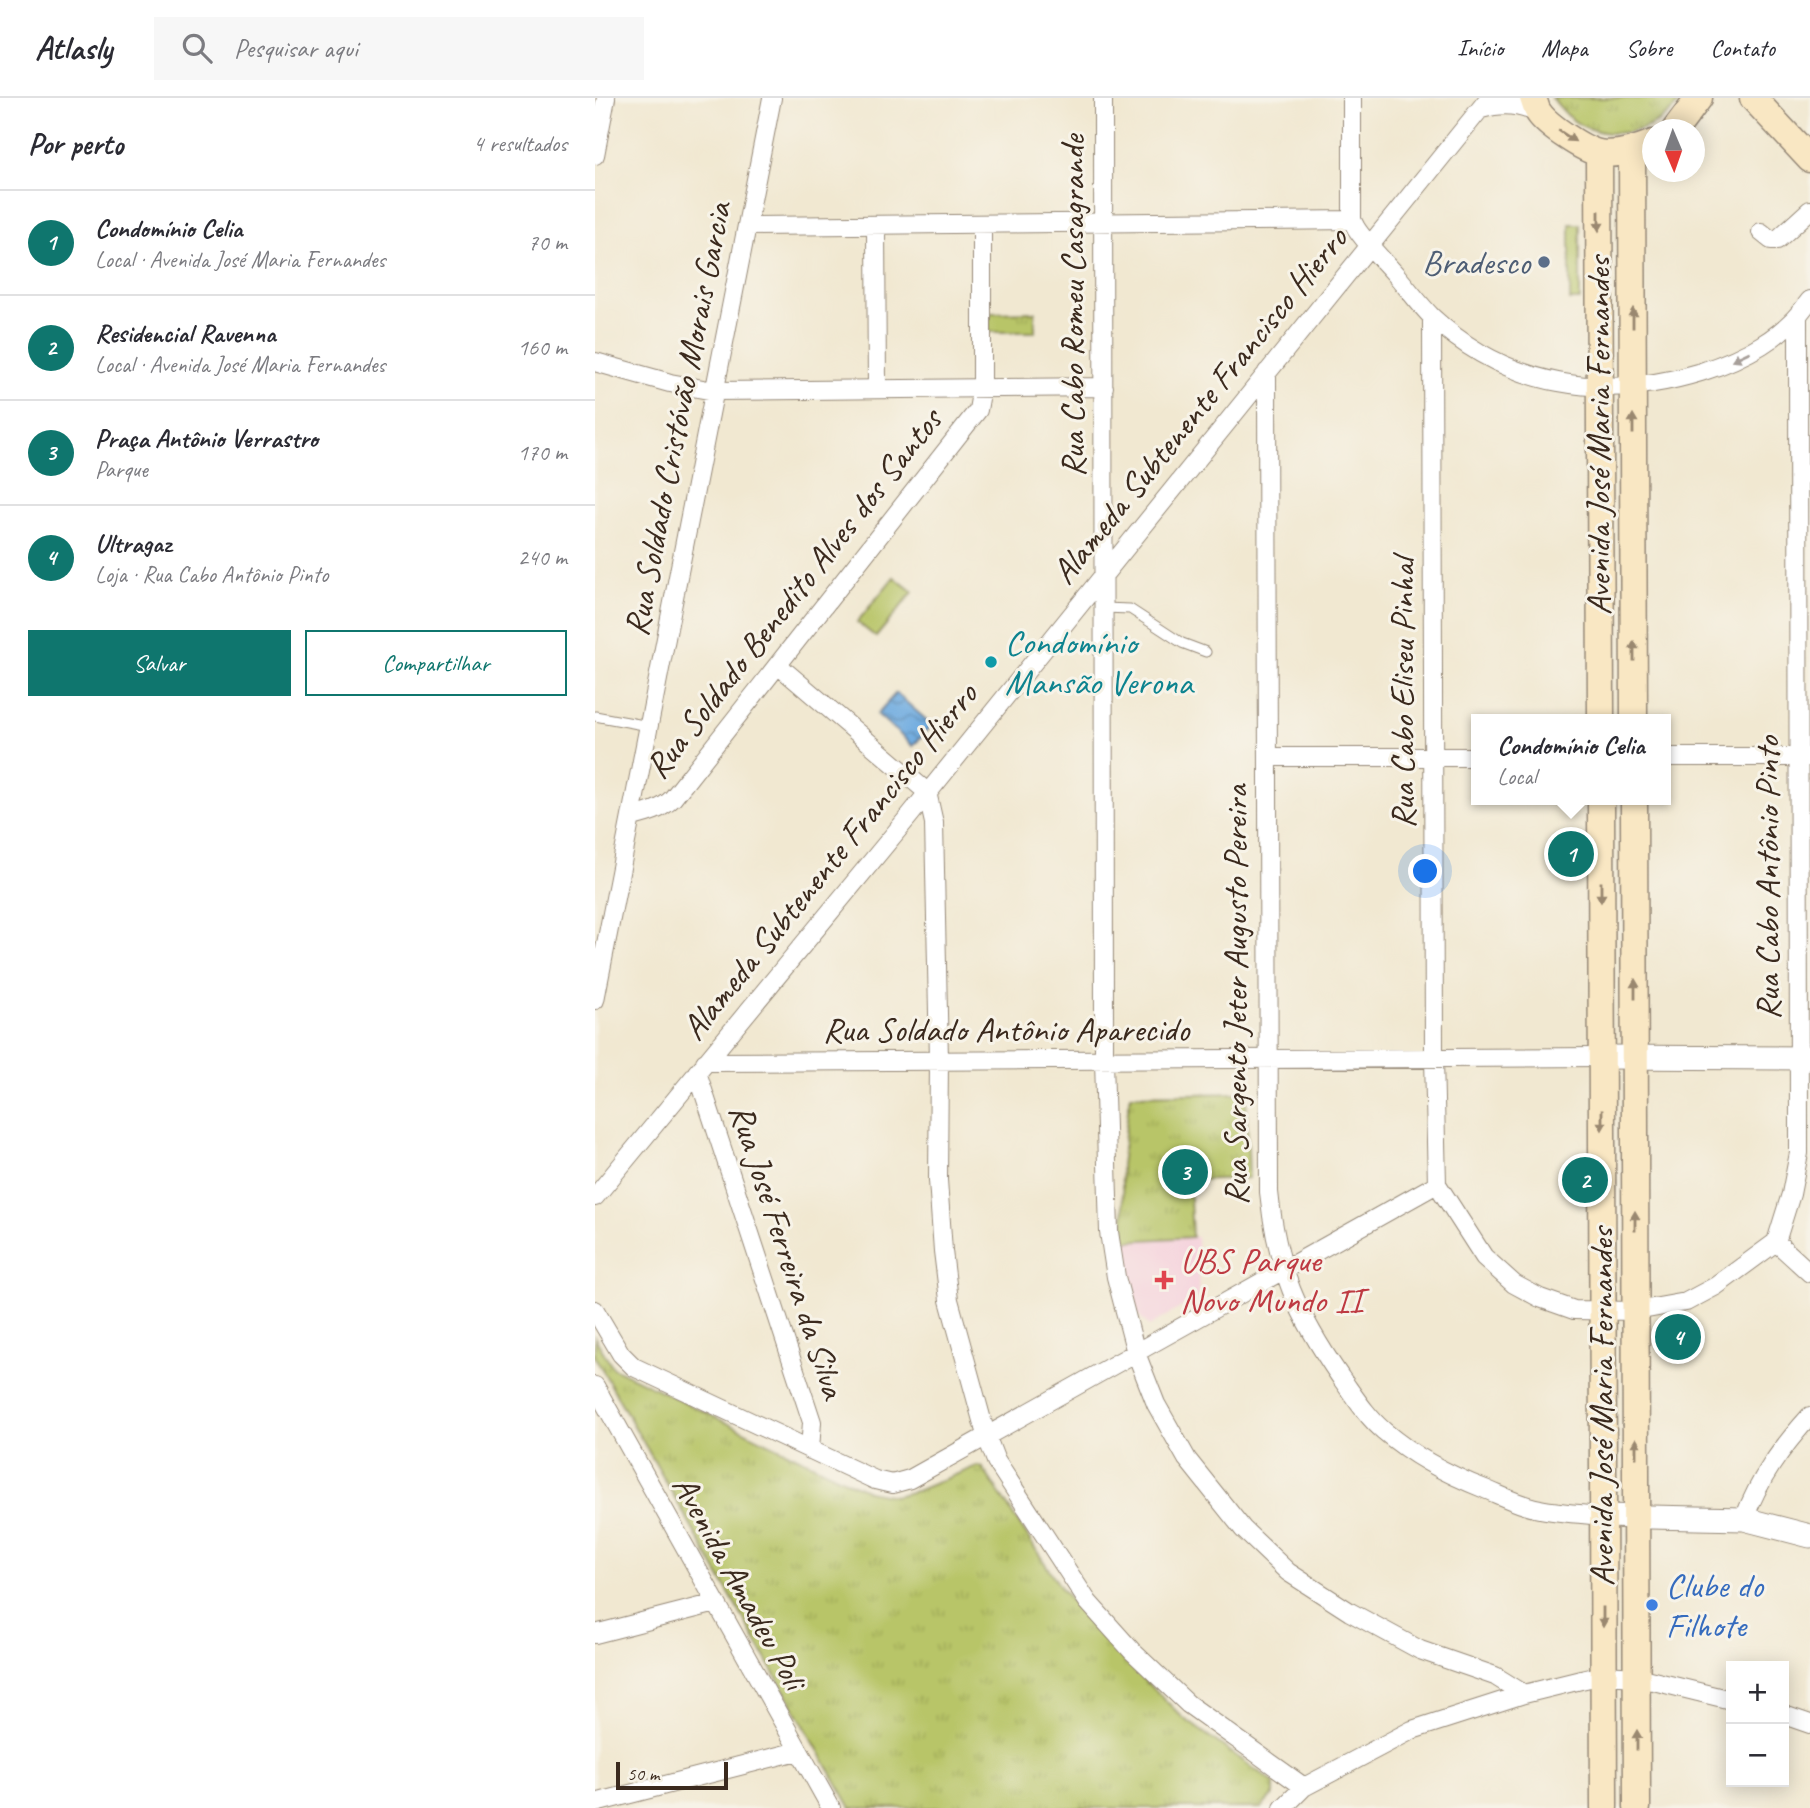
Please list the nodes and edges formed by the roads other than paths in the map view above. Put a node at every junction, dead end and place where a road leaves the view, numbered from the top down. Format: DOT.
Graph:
graph roads {
  1 [pos="606,98"];
  2 [pos="772,98"];
  3 [pos="1103,98"];
  4 [pos="1352,98"];
  5 [pos="1699,98"];
  6 [pos="1753,98"];
  7 [pos="1485,103"];
  8 [pos="1536,106"];
  9 [pos="1683,119"];
  10 [pos="1642,148"];
  11 [pos="1599,153"];
  12 [pos="595,155"];
  13 [pos="1810,159"];
  14 [pos="1810,210"];
  15 [pos="1352,220"];
  16 [pos="1104,224"];
  17 [pos="982,225"];
  18 [pos="747,226"];
  19 [pos="876,227"];
  20 [pos="1761,232"];
  21 [pos="1370,245"];
  22 [pos="1810,300"];
  23 [pos="1432,317"];
  24 [pos="1798,318"];
  25 [pos="595,362"];
  26 [pos="1267,372"];
  27 [pos="877,387"];
  28 [pos="982,387"];
  29 [pos="1104,387"];
  30 [pos="1600,387"];
  31 [pos="1633,387"];
  32 [pos="714,391"];
  33 [pos="1103,573"];
  34 [pos="1104,608"];
  35 [pos="1206,652"];
  36 [pos="779,666"];
  37 [pos="1601,714"];
  38 [pos="1634,714"];
  39 [pos="595,716"];
  40 [pos="649,726"];
  41 [pos="1268,757"];
  42 [pos="1433,757"];
  43 [pos="1471,757"];
  44 [pos="1671,757"];
  45 [pos="1804,757"];
  46 [pos="927,792"];
  47 [pos="1601,805"];
  48 [pos="1634,805"];
  49 [pos="632,817"];
  50 [pos="595,1000"];
  51 [pos="1602,1057"];
  52 [pos="1635,1057"];
  53 [pos="1434,1058"];
  54 [pos="1805,1058"];
  55 [pos="1269,1059"];
  56 [pos="939,1060"];
  57 [pos="1104,1060"];
  58 [pos="701,1067"];
  59 [pos="1437,1184"];
  60 [pos="595,1197"];
  61 [pos="1776,1242"];
  62 [pos="1283,1269"];
  63 [pos="1810,1273"];
  64 [pos="595,1310"];
  65 [pos="1636,1311"];
  66 [pos="1602,1312"];
  67 [pos="1136,1353"];
  68 [pos="595,1386"];
  69 [pos="1810,1416"];
  70 [pos="986,1435"];
  71 [pos="810,1450"];
  72 [pos="1603,1516"];
  73 [pos="1636,1517"];
  74 [pos="1744,1519"];
  75 [pos="1810,1536"];
  76 [pos="716,1602"];
  77 [pos="595,1634"];
  78 [pos="1604,1675"];
  79 [pos="1637,1677"];
  80 [pos="1524,1694"];
  81 [pos="1726,1699"];
  82 [pos="1789,1717"];
  83 [pos="1810,1724"];
  84 [pos="798,1751"];
  85 [pos="1304,1787"];
  86 [pos="642,1800"];
  87 [pos="595,1803"];
  88 [pos="831,1808"];
  89 [pos="1283,1808"];
  90 [pos="1604,1808"];
  91 [pos="1637,1808"];
  1 -- 12 [label="street"];
  2 -- 18 [label="street, Rua Soldado Cristóvão Morais Garcia"];
  3 -- 16 [label="street, Rua Cabo Romeu Casagrande"];
  4 -- 15 [label="street"];
  5 -- 9 [label="main road"];
  6 -- 13 [label="main road"];
  7 -- 8 [label="street, Alameda Subtenente Francisco Hierro"];
  7 -- 21 [label="street, Alameda Subtenente Francisco Hierro"];
  8 -- 11 [label="main road, one-way"];
  10 -- 11 [label="main road"];
  31 -- 10 [label="main road, Avenida José Maria Fernandes, one-way"];
  11 -- 30 [label="main road, Avenida José Maria Fernandes, one-way"];
  14 -- 20 [label="street"];
  15 -- 16 [label="street"];
  15 -- 21 [label="street"];
  16 -- 17 [label="street"];
  16 -- 29 [label="street, Rua Cabo Romeu Casagrande"];
  17 -- 19 [label="street"];
  17 -- 28 [label="street, Rua Soldado Benedito Alves dos Santos"];
  18 -- 19 [label="street"];
  18 -- 32 [label="street, Rua Soldado Cristóvão Morais Garcia"];
  19 -- 27 [label="street"];
  21 -- 23 [label="street"];
  21 -- 26 [label="street, Alameda Subtenente Francisco Hierro"];
  22 -- 24 [label="street"];
  23 -- 30 [label="street"];
  23 -- 42 [label="street, Rua Cabo Eliseu Pinhal"];
  24 -- 31 [label="street, one-way"];
  24 -- 45 [label="street, Rua Cabo Antônio Pinto"];
  25 -- 32 [label="street"];
  26 -- 33 [label="street, Alameda Subtenente Francisco Hierro"];
  26 -- 41 [label="street, Rua Sargento Jeter Augusto Pereira"];
  27 -- 28 [label="street"];
  27 -- 32 [label="street"];
  28 -- 29 [label="street"];
  28 -- 36 [label="street, Rua Soldado Benedito Alves dos Santos"];
  29 -- 33 [label="street, Rua Cabo Romeu Casagrande"];
  30 -- 31 [label="street"];
  30 -- 37 [label="main road, Avenida José Maria Fernandes"];
  38 -- 31 [label="main road, Avenida José Maria Fernandes, one-way"];
  32 -- 40 [label="street, Rua Soldado Cristóvão Morais Garcia"];
  33 -- 34 [label="street, Rua Cabo Romeu Casagrande"];
  33 -- 46 [label="street, Alameda Subtenente Francisco Hierro"];
  34 -- 35 [label="lane"];
  34 -- 57 [label="street, Rua Cabo Romeu Casagrande"];
  36 -- 46 [label="street"];
  36 -- 49 [label="street, Rua Soldado Benedito Alves dos Santos"];
  39 -- 40 [label="lane"];
  40 -- 49 [label="street, Rua Soldado Cristóvão Morais Garcia"];
  41 -- 42 [label="street"];
  41 -- 55 [label="street, Rua Sargento Jeter Augusto Pereira"];
  42 -- 43 [label="street"];
  42 -- 53 [label="street, Rua Cabo Eliseu Pinhal"];
  44 -- 45 [label="street"];
  45 -- 54 [label="street, Rua Cabo Antônio Pinto"];
  46 -- 56 [label="street"];
  46 -- 58 [label="street, Alameda Subtenente Francisco Hierro"];
  47 -- 51 [label="main road, Avenida José Maria Fernandes, one-way"];
  52 -- 48 [label="main road, Avenida José Maria Fernandes, one-way"];
  49 -- 50 [label="street, Rua Soldado Cristóvão Morais Garcia"];
  51 -- 52 [label="street"];
  51 -- 53 [label="street, Rua Soldado Antônio Aparecido"];
  51 -- 66 [label="main road, Avenida José Maria Fernandes, one-way"];
  52 -- 54 [label="street"];
  65 -- 52 [label="main road, Avenida José Maria Fernandes, one-way"];
  53 -- 55 [label="street, Rua Soldado Antônio Aparecido"];
  53 -- 59 [label="street, Rua Cabo Eliseu Pinhal"];
  54 -- 61 [label="street, Rua Cabo Antônio Pinto"];
  55 -- 57 [label="street, Rua Soldado Antônio Aparecido"];
  55 -- 62 [label="street, Rua Sargento Jeter Augusto Pereira"];
  56 -- 57 [label="street, Rua Soldado Antônio Aparecido"];
  56 -- 58 [label="street, Rua Soldado Antônio Aparecido"];
  56 -- 70 [label="street"];
  57 -- 67 [label="street, Rua Cabo Romeu Casagrande"];
  58 -- 60 [label="street, Alameda Subtenente Francisco Hierro"];
  58 -- 71 [label="street, Rua José Ferreira da Silva"];
  59 -- 62 [label="street"];
  59 -- 66 [label="street"];
  61 -- 63 [label="street"];
  61 -- 65 [label="street"];
  62 -- 67 [label="street"];
  62 -- 72 [label="street, Rua Sargento Jeter Augusto Pereira"];
  64 -- 71 [label="street"];
  65 -- 66 [label="street"];
  73 -- 65 [label="main road, Avenida José Maria Fernandes, one-way"];
  66 -- 72 [label="main road, Avenida José Maria Fernandes"];
  67 -- 70 [label="street"];
  67 -- 80 [label="street, Rua Cabo Romeu Casagrande"];
  68 -- 76 [label="street, Avenida Amadeu Poli"];
  69 -- 74 [label="street"];
  70 -- 71 [label="street"];
  70 -- 85 [label="street"];
  72 -- 73 [label="street, Rua Sargento Jeter Augusto Pereira"];
  72 -- 78 [label="main road, Avenida José Maria Fernandes, one-way"];
  73 -- 74 [label="street, Rua Sargento Jeter Augusto Pereira"];
  73 -- 79 [label="main road, Avenida José Maria Fernandes"];
  74 -- 75 [label="street, Rua Sargento Jeter Augusto Pereira"];
  76 -- 77 [label="street"];
  76 -- 84 [label="street, Avenida Amadeu Poli"];
  78 -- 79 [label="street"];
  78 -- 80 [label="street"];
  78 -- 90 [label="main road, Avenida José Maria Fernandes"];
  79 -- 81 [label="street"];
  91 -- 79 [label="main road, Avenida José Maria Fernandes, one-way"];
  80 -- 85 [label="street"];
  82 -- 83 [label="street"];
  84 -- 86 [label="street"];
  84 -- 88 [label="street, Avenida Amadeu Poli"];
  85 -- 89 [label="street"];
  86 -- 87 [label="street"];
}
